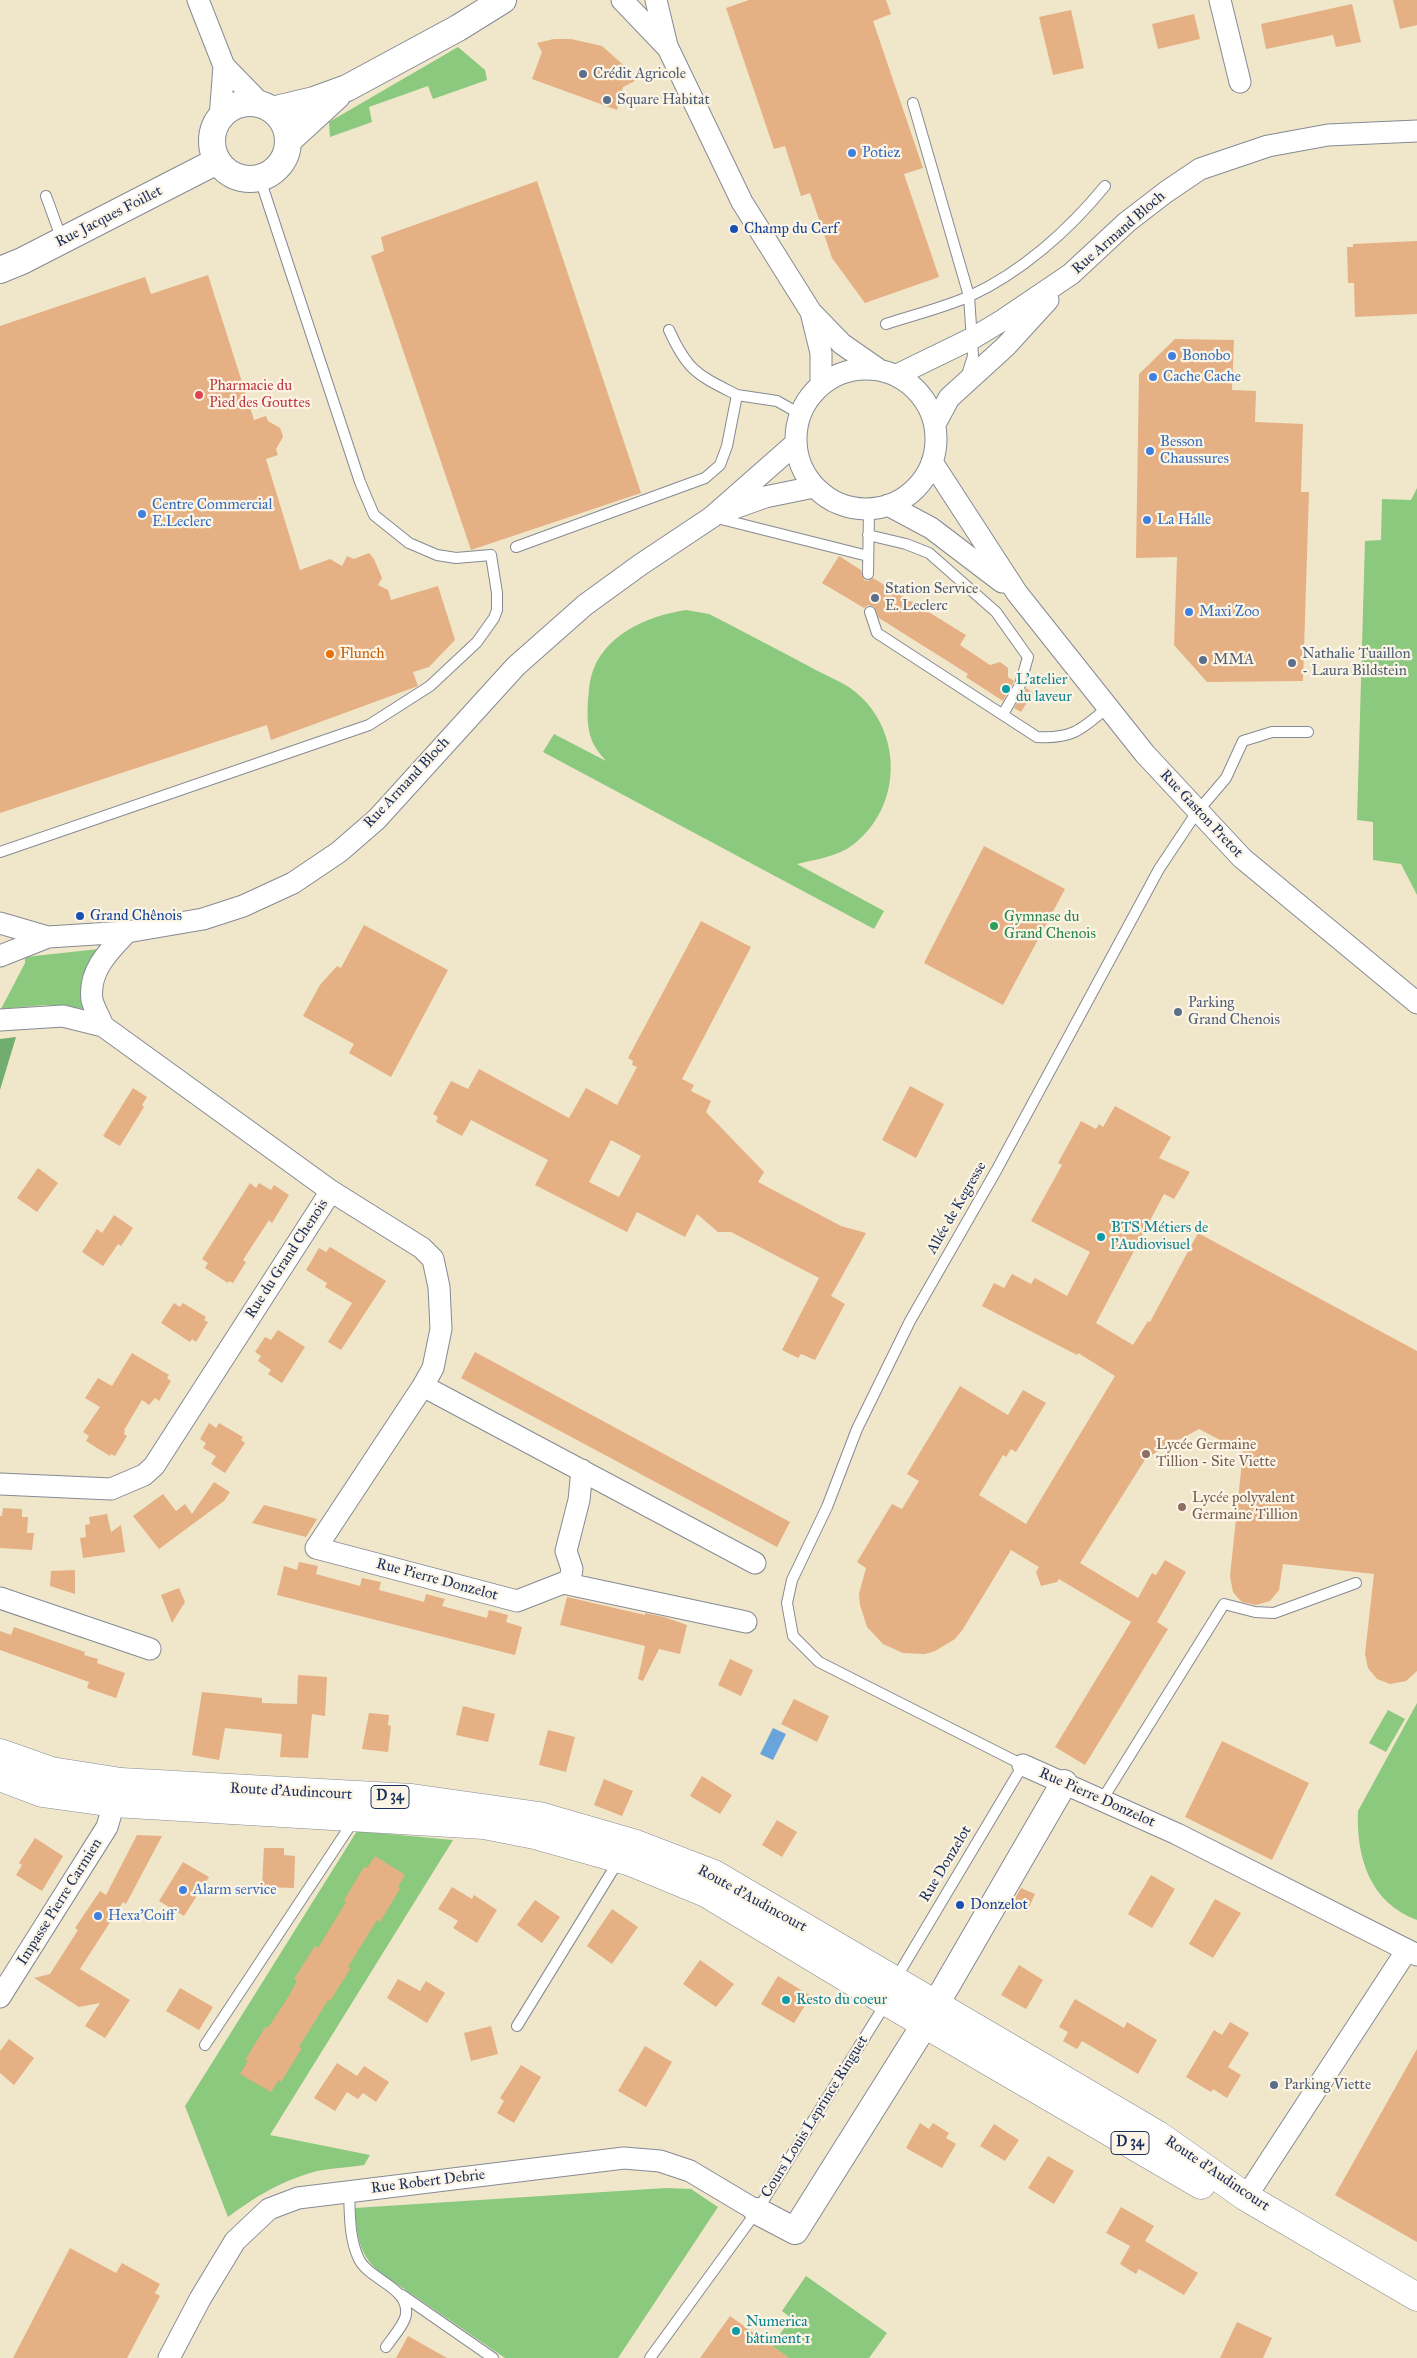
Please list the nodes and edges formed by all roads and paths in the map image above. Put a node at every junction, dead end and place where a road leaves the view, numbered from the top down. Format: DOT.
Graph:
graph roads {
  1 [pos="503,0"];
  2 [pos="622,0"];
  3 [pos="656,0"];
  4 [pos="1220,0"];
  5 [pos="1233,0"];
  6 [pos="1239,0"];
  7 [pos="202,5"];
  8 [pos="667,46"];
  9 [pos="224,66"];
  10 [pos="1240,82"];
  11 [pos="347,88"];
  12 [pos="913,103"];
  13 [pos="267,107"];
  14 [pos="220,118"];
  15 [pos="1417,131"];
  16 [pos="289,140"];
  17 [pos="217,161"];
  18 [pos="260,179"];
  19 [pos="1105,186"];
  20 [pos="46,196"];
  21 [pos="63,241"];
  22 [pos="0,270"];
  23 [pos="1071,274"];
  24 [pos="969,296"];
  25 [pos="811,312"];
  26 [pos="886,324"];
  27 [pos="669,330"];
  28 [pos="973,338"];
  29 [pos="887,372"];
  30 [pos="964,382"];
  31 [pos="821,384"];
  32 [pos="737,395"];
  33 [pos="800,414"];
  34 [pos="935,424"];
  35 [pos="795,444"];
  36 [pos="932,462"];
  37 [pos="814,487"];
  38 [pos="879,507"];
  39 [pos="712,517"];
  40 [pos="868,535"];
  41 [pos="516,547"];
  42 [pos="868,556"];
  43 [pos="868,574"];
  44 [pos="1017,593"];
  45 [pos="870,612"];
  46 [pos="1108,708"];
  47 [pos="1003,714"];
  48 [pos="1308,732"];
  49 [pos="1197,812"];
  50 [pos="0,852"];
  51 [pos="0,923"];
  52 [pos="128,932"];
  53 [pos="48,937"];
  54 [pos="0,956"];
  55 [pos="1417,1003"];
  56 [pos="0,1020"];
  57 [pos="103,1026"];
  58 [pos="331,1191"];
  59 [pos="423,1386"];
  60 [pos="582,1470"];
  61 [pos="0,1484"];
  62 [pos="755,1563"];
  63 [pos="1356,1583"];
  64 [pos="569,1584"];
  65 [pos="0,1598"];
  66 [pos="746,1622"];
  67 [pos="793,1636"];
  68 [pos="150,1649"];
  69 [pos="0,1753"];
  70 [pos="1023,1764"];
  71 [pos="0,1777"];
  72 [pos="1064,1783"];
  73 [pos="1102,1800"];
  74 [pos="114,1803"];
  75 [pos="356,1818"];
  76 [pos="620,1859"];
  77 [pos="1412,1952"];
  78 [pos="891,1991"];
  79 [pos="0,1997"];
  80 [pos="931,2014"];
  81 [pos="517,2026"];
  82 [pos="205,2045"];
  83 [pos="349,2192"];
  84 [pos="1246,2197"];
  85 [pos="757,2211"];
  86 [pos="401,2295"];
  87 [pos="1417,2297"];
  88 [pos="1417,2312"];
  89 [pos="386,2347"];
  90 [pos="169,2358"];
  91 [pos="493,2358"];
  92 [pos="650,2358"];
  1 -- 11 [label="street"];
  2 -- 8 [label="street"];
  3 -- 8 [label="street"];
  4 -- 10 [label="street"];
  5 -- 6 [label="street"];
  7 -- 9 [label="street"];
  8 -- 25 [label="street"];
  9 -- 13 [label="street"];
  9 -- 14 [label="street"];
  11 -- 13 [label="street"];
  11 -- 16 [label="street"];
  12 -- 24 [label="lane"];
  13 -- 14 [label="street"];
  13 -- 16 [label="street"];
  14 -- 17 [label="street"];
  15 -- 23 [label="street, Rue Armand Bloch"];
  16 -- 18 [label="street"];
  17 -- 18 [label="street"];
  17 -- 21 [label="street, Rue Jacques Foillet"];
  18 -- 50 [label="lane"];
  19 -- 24 [label="lane"];
  20 -- 21 [label="lane"];
  21 -- 22 [label="street, Rue Jacques Foillet"];
  23 -- 28 [label="street, Rue Armand Bloch"];
  23 -- 30 [label="street"];
  24 -- 26 [label="lane"];
  24 -- 28 [label="lane"];
  25 -- 29 [label="street"];
  25 -- 31 [label="street"];
  27 -- 32 [label="lane"];
  28 -- 29 [label="street, Rue Armand Bloch"];
  28 -- 30 [label="lane"];
  29 -- 31 [label="street"];
  29 -- 34 [label="street"];
  30 -- 34 [label="street"];
  31 -- 33 [label="street"];
  32 -- 33 [label="lane"];
  32 -- 41 [label="lane"];
  33 -- 35 [label="street"];
  34 -- 36 [label="street"];
  35 -- 37 [label="street"];
  35 -- 39 [label="street, Rue Armand Bloch"];
  36 -- 38 [label="street"];
  36 -- 44 [label="street, Rue Gaston Pretot"];
  37 -- 38 [label="street"];
  37 -- 39 [label="street, Rue Armand Bloch"];
  38 -- 40 [label="lane"];
  38 -- 44 [label="street, Rue Gaston Pretot"];
  39 -- 42 [label="lane"];
  39 -- 52 [label="street, Rue Armand Bloch"];
  40 -- 42 [label="lane"];
  40 -- 47 [label="lane"];
  42 -- 43 [label="lane"];
  44 -- 46 [label="street, Rue Gaston Pretot"];
  45 -- 47 [label="lane"];
  46 -- 47 [label="lane"];
  46 -- 49 [label="street, Rue Gaston Pretot"];
  48 -- 49 [label="lane, Allée de Kegresse"];
  49 -- 55 [label="street, Rue Gaston Pretot"];
  49 -- 67 [label="lane, Allée de Kegresse"];
  51 -- 53 [label="street, Rue Armand Bloch"];
  52 -- 53 [label="street, Rue Armand Bloch"];
  52 -- 57 [label="street"];
  53 -- 54 [label="street, Rue Armand Bloch"];
  56 -- 57 [label="street, Rue du Grand Chenois"];
  57 -- 58 [label="street, Rue du Grand Chenois"];
  58 -- 59 [label="street, Rue Pierre Donzelot"];
  58 -- 61 [label="street, Rue du Grand Chenois"];
  59 -- 60 [label="street"];
  59 -- 64 [label="street, Rue Pierre Donzelot"];
  60 -- 62 [label="street"];
  60 -- 64 [label="street"];
  63 -- 73 [label="lane"];
  64 -- 66 [label="street, Rue Pierre Donzelot"];
  65 -- 68 [label="street"];
  67 -- 70 [label="lane, Rue Pierre Donzelot"];
  69 -- 78 [label="main road, Route d'Audincourt / D 34"];
  70 -- 72 [label="street, Rue Pierre Donzelot"];
  70 -- 78 [label="lane, Rue Donzelot"];
  71 -- 74 [label="main road, Route d'Audincourt / D 34"];
  72 -- 73 [label="street, Rue Pierre Donzelot"];
  72 -- 80 [label="street"];
  73 -- 77 [label="street, Rue Pierre Donzelot"];
  74 -- 75 [label="main road, Route d'Audincourt / D 34"];
  74 -- 79 [label="street, Impasse Pierre Carmien"];
  75 -- 76 [label="main road, Route d'Audincourt / D 34"];
  75 -- 82 [label="lane, Route d'Audincourt"];
  76 -- 78 [label="main road, Route d'Audincourt / D 34"];
  76 -- 81 [label="lane"];
  77 -- 84 [label="street"];
  78 -- 80 [label="main road, Route d'Audincourt / D 34"];
  78 -- 85 [label="lane, Cours Louis Leprince Ringuet"];
  80 -- 84 [label="main road, Route d'Audincourt / D 34"];
  80 -- 85 [label="street, Cours Louis Leprince Ringuet"];
  80 -- 88 [label="main road, Route d'Audincourt / D 34"];
  83 -- 85 [label="street, Rue Robert Debrie"];
  83 -- 86 [label="lane"];
  83 -- 90 [label="street, Rue Robert Debrie"];
  84 -- 87 [label="main road, Route d'Audincourt / D 34"];
  85 -- 92 [label="lane"];
  86 -- 89 [label="lane"];
  86 -- 91 [label="lane"];
}
